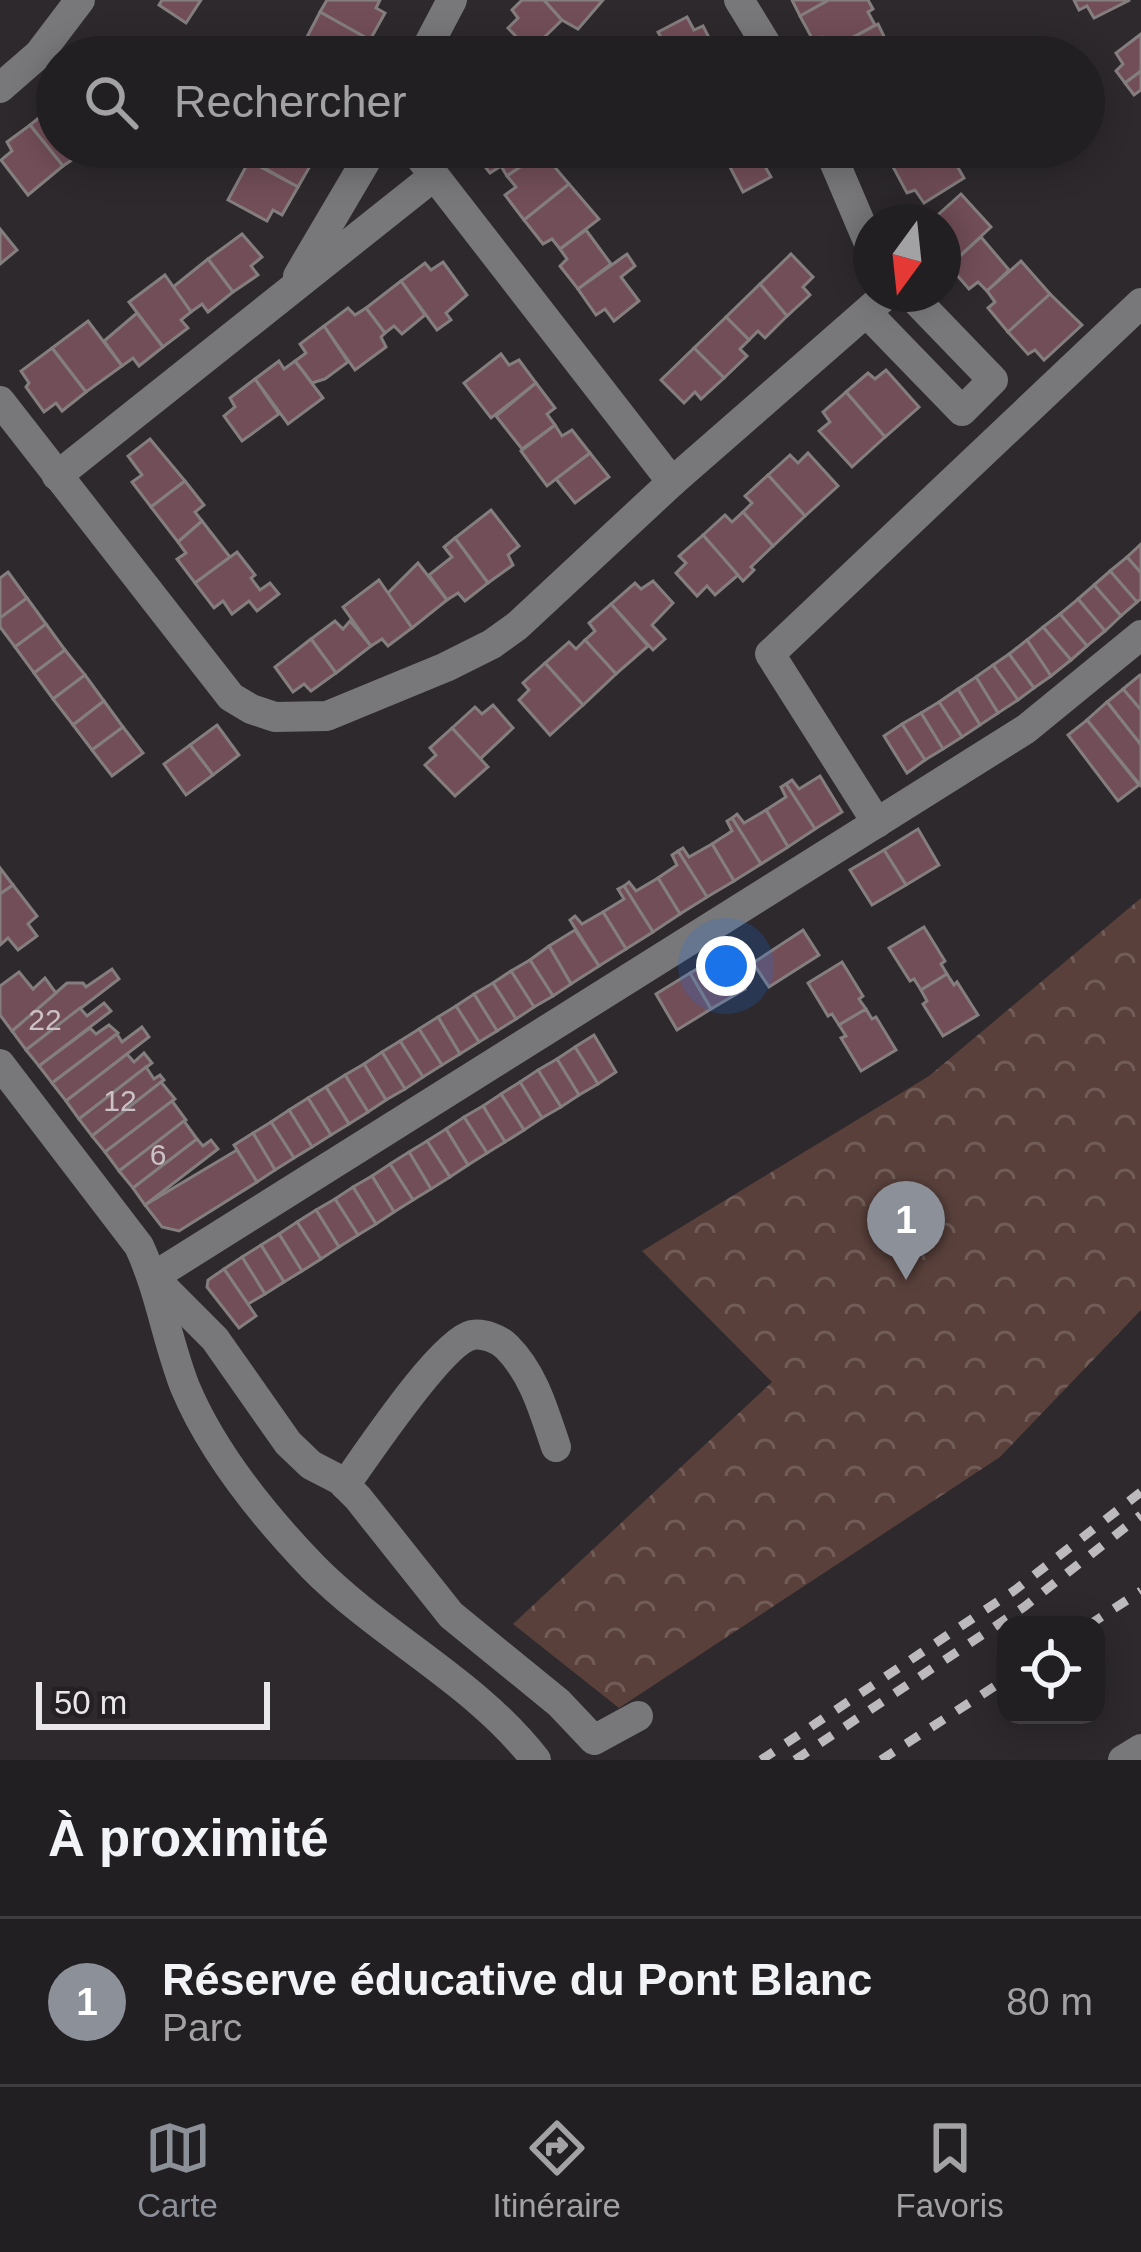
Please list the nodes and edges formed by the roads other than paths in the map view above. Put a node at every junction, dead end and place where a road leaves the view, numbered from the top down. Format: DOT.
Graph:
graph roads {
  1 [pos="80,0"];
  2 [pos="452,0"];
  3 [pos="739,0"];
  4 [pos="54,36"];
  5 [pos="433,36"];
  6 [pos="761,36"];
  7 [pos="36,55"];
  8 [pos="0,88"];
  9 [pos="362,168"];
  10 [pos="428,168"];
  11 [pos="837,168"];
  12 [pos="434,176"];
  13 [pos="853,206"];
  14 [pos="289,292"];
  15 [pos="1141,303"];
  16 [pos="867,312"];
  17 [pos="884,312"];
  18 [pos="927,312"];
  19 [pos="0,400"];
  20 [pos="57,476"];
  21 [pos="672,482"];
  22 [pos="1141,635"];
  23 [pos="877,823"];
  24 [pos="0,1064"];
  25 [pos="153,1277"];
  26 [pos="556,1447"];
  27 [pos="345,1485"];
  28 [pos="638,1716"];
  29 [pos="1141,1749"];
  30 [pos="534,1758"];
  31 [pos="1123,1760"];
  1 -- 4 [label="street"];
  2 -- 5 [label="street"];
  3 -- 6 [label="street"];
  7 -- 8 [label="street"];
  9 -- 14 [label="street"];
  10 -- 12 [label="street"];
  11 -- 13 [label="street"];
  12 -- 14 [label="street"];
  12 -- 21 [label="street"];
  14 -- 20 [label="street"];
  15 -- 23 [label="street"];
  16 -- 21 [label="street"];
  17 -- 18 [label="street"];
  19 -- 20 [label="street"];
  20 -- 21 [label="street"];
  22 -- 23 [label="street"];
  23 -- 25 [label="street"];
  24 -- 25 [label="street"];
  25 -- 27 [label="street"];
  25 -- 30 [label="street"];
  26 -- 27 [label="street"];
  27 -- 28 [label="street"];
  29 -- 31 [label="street"];
}
